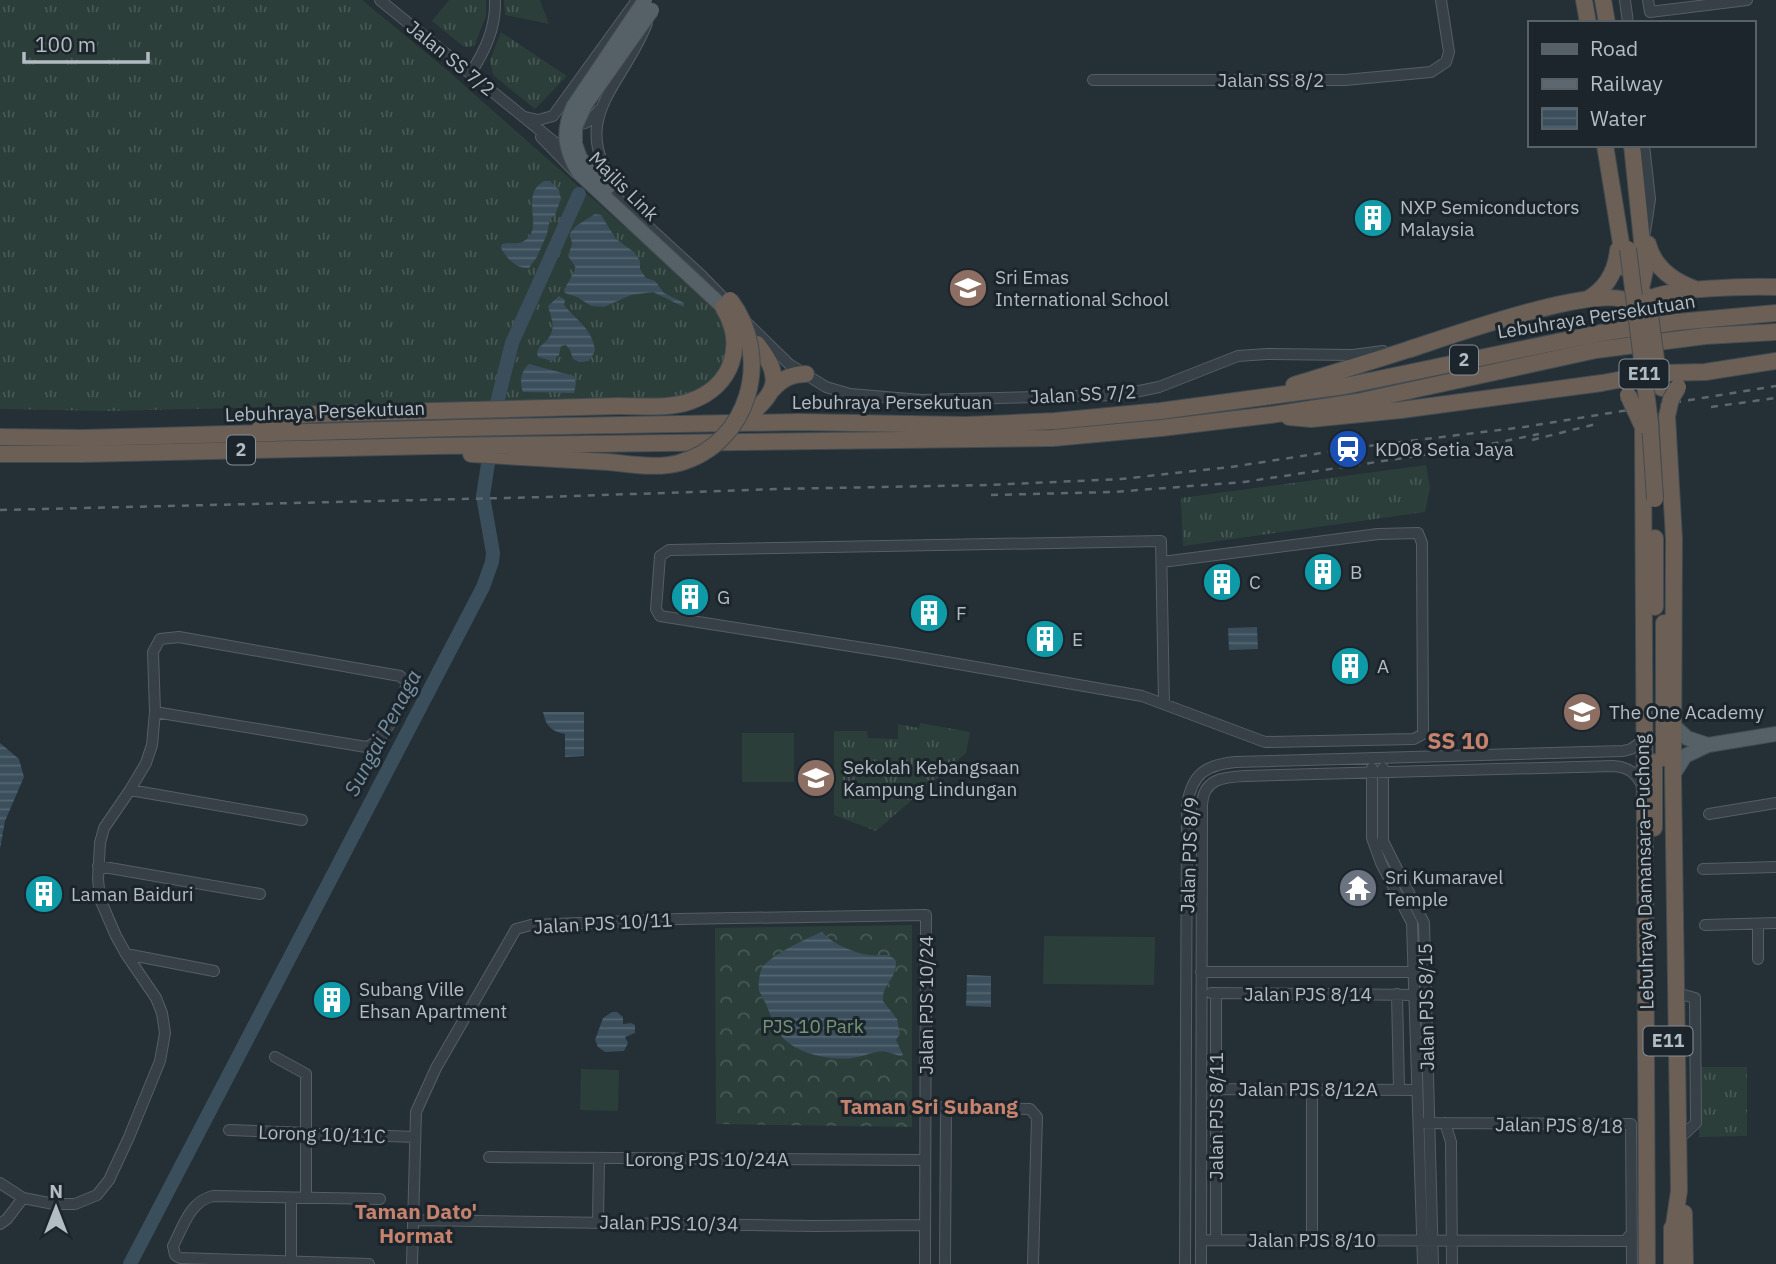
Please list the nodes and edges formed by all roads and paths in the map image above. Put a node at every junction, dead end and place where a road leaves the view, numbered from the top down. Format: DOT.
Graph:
graph roads {
  1 [pos="380,0"];
  2 [pos="495,0"];
  3 [pos="637,0"];
  4 [pos="1441,0"];
  5 [pos="1584,0"];
  6 [pos="1594,0"];
  7 [pos="1604,0"];
  8 [pos="1613,0"];
  9 [pos="1625,0"];
  10 [pos="1648,0"];
  11 [pos="1747,0"];
  12 [pos="652,3"];
  13 [pos="1648,17"];
  14 [pos="1588,21"];
  15 [pos="1597,21"];
  16 [pos="1606,21"];
  17 [pos="1616,21"];
  18 [pos="1628,21"];
  19 [pos="470,74"];
  20 [pos="1093,80"];
  21 [pos="579,83"];
  22 [pos="599,110"];
  23 [pos="523,117"];
  24 [pos="1605,147"];
  25 [pos="1614,147"];
  26 [pos="1623,147"];
  27 [pos="1632,147"];
  28 [pos="1644,147"];
  29 [pos="1639,211"];
  30 [pos="636,215"];
  31 [pos="1645,232"];
  32 [pos="1619,238"];
  33 [pos="1776,287"];
  34 [pos="1698,290"];
  35 [pos="1640,297"];
  36 [pos="1588,299"];
  37 [pos="727,304"];
  38 [pos="1776,313"];
  39 [pos="1776,332"];
  40 [pos="1434,342"];
  41 [pos="757,344"];
  42 [pos="1776,361"];
  43 [pos="1652,372"];
  44 [pos="1705,372"];
  45 [pos="806,374"];
  46 [pos="1602,383"];
  47 [pos="772,390"];
  48 [pos="1251,397"];
  49 [pos="1270,415"];
  50 [pos="1667,418"];
  51 [pos="741,423"];
  52 [pos="1643,426"];
  53 [pos="240,434"];
  54 [pos="0,437"];
  55 [pos="441,446"];
  56 [pos="0,454"];
  57 [pos="1162,562"];
  58 [pos="1164,704"];
  59 [pos="155,712"];
  60 [pos="1675,727"];
  61 [pos="1776,734"];
  62 [pos="1644,740"];
  63 [pos="1286,743"];
  64 [pos="1708,745"];
  65 [pos="1378,759"];
  66 [pos="1286,760"];
  67 [pos="1378,773"];
  68 [pos="1673,775"];
  69 [pos="1208,785"];
  70 [pos="1192,786"];
  71 [pos="1643,787"];
  72 [pos="130,790"];
  73 [pos="1776,803"];
  74 [pos="1709,814"];
  75 [pos="302,820"];
  76 [pos="1660,843"];
  77 [pos="98,866"];
  78 [pos="1776,867"];
  79 [pos="1703,869"];
  80 [pos="260,894"];
  81 [pos="1186,903"];
  82 [pos="1202,903"];
  83 [pos="926,915"];
  84 [pos="1776,923"];
  85 [pos="1758,924"];
  86 [pos="1705,925"];
  87 [pos="126,954"];
  88 [pos="1758,959"];
  89 [pos="1646,965"];
  90 [pos="214,971"];
  91 [pos="1201,972"];
  92 [pos="1413,972"];
  93 [pos="1201,993"];
  94 [pos="1216,993"];
  95 [pos="1677,993"];
  96 [pos="1397,994"];
  97 [pos="1420,995"];
  98 [pos="1656,1020"];
  99 [pos="275,1057"];
  100 [pos="1678,1081"];
  101 [pos="1695,1081"];
  102 [pos="1216,1089"];
  103 [pos="1312,1089"];
  104 [pos="1399,1089"];
  105 [pos="1417,1090"];
  106 [pos="925,1107"];
  107 [pos="946,1107"];
  108 [pos="1424,1123"];
  109 [pos="1445,1123"];
  110 [pos="1465,1123"];
  111 [pos="229,1130"];
  112 [pos="306,1133"];
  113 [pos="415,1136"];
  114 [pos="1678,1140"];
  115 [pos="1451,1142"];
  116 [pos="489,1157"];
  117 [pos="599,1158"];
  118 [pos="925,1160"];
  119 [pos="0,1183"];
  120 [pos="1679,1191"];
  121 [pos="23,1198"];
  122 [pos="291,1198"];
  123 [pos="306,1198"];
  124 [pos="380,1199"];
  125 [pos="413,1220"];
  126 [pos="598,1222"];
  127 [pos="0,1224"];
  128 [pos="925,1225"];
  129 [pos="1632,1233"];
  130 [pos="1452,1237"];
  131 [pos="1672,1238"];
  132 [pos="1201,1240"];
  133 [pos="1216,1240"];
  134 [pos="1312,1240"];
  135 [pos="1428,1241"];
  136 [pos="1619,1241"];
  137 [pos="206,1262"];
  138 [pos="297,1262"];
  139 [pos="318,1263"];
  140 [pos="369,1264"];
  141 [pos="412,1264"];
  142 [pos="925,1264"];
  143 [pos="945,1264"];
  144 [pos="1033,1264"];
  145 [pos="1185,1264"];
  146 [pos="1201,1264"];
  147 [pos="1423,1264"];
  148 [pos="1433,1264"];
  149 [pos="1452,1264"];
  150 [pos="1637,1264"];
  151 [pos="1656,1264"];
  152 [pos="1672,1264"];
  153 [pos="1685,1264"];
  1 -- 19 [label="street, Jalan SS 7/2"];
  2 -- 19 [label="street"];
  3 -- 21 [label="street"];
  4 -- 20 [label="street, Jalan SS 8/2"];
  5 -- 14 [label="highway"];
  6 -- 15 [label="highway"];
  7 -- 16 [label="highway"];
  8 -- 17 [label="highway"];
  9 -- 18 [label="street"];
  10 -- 13 [label="street"];
  11 -- 13 [label="street"];
  12 -- 22 [label="street"];
  12 -- 37 [label="main road, Majlis Link, bridge"];
  19 -- 23 [label="street, Jalan SS 7/2"];
  21 -- 22 [label="street"];
  21 -- 23 [label="street"];
  22 -- 30 [label="street"];
  23 -- 30 [label="street, Jalan SS 7/2"];
  23 -- 41 [label="street, Jalan SS 7/2"];
  24 -- 32 [label="highway"];
  25 -- 76 [label="highway, Lebuhraya Damansara–Puchong / E11, bridge"];
  26 -- 76 [label="highway, Lebuhraya Damansara–Puchong / E11, bridge"];
  27 -- 29 [label="highway"];
  28 -- 31 [label="street"];
  29 -- 31 [label="highway"];
  29 -- 35 [label="highway"];
  30 -- 45 [label="street, Jalan SS 7/2"];
  31 -- 34 [label="highway"];
  32 -- 35 [label="highway"];
  32 -- 36 [label="highway"];
  33 -- 34 [label="highway"];
  34 -- 35 [label="highway"];
  35 -- 36 [label="highway"];
  35 -- 43 [label="highway, bridge"];
  36 -- 40 [label="highway"];
  37 -- 53 [label="highway, bridge"];
  37 -- 55 [label="highway, bridge"];
  38 -- 48 [label="highway, Lebuhraya Persekutuan / 2"];
  39 -- 49 [label="highway, Lebuhraya Persekutuan / 2"];
  40 -- 45 [label="street, Jalan SS 7/2"];
  40 -- 48 [label="highway"];
  41 -- 47 [label="highway"];
  42 -- 44 [label="highway"];
  43 -- 44 [label="highway"];
  43 -- 46 [label="highway"];
  43 -- 50 [label="highway"];
  43 -- 52 [label="highway, bridge"];
  44 -- 50 [label="highway, bridge"];
  45 -- 47 [label="highway"];
  46 -- 49 [label="highway"];
  46 -- 52 [label="highway, bridge"];
  47 -- 51 [label="highway"];
  48 -- 51 [label="highway, Lebuhraya Persekutuan / 2"];
  49 -- 55 [label="highway, Lebuhraya Persekutuan / 2"];
  50 -- 60 [label="highway"];
  51 -- 53 [label="highway, Lebuhraya Persekutuan / 2"];
  52 -- 62 [label="highway"];
  53 -- 54 [label="highway, Lebuhraya Persekutuan / 2"];
  55 -- 56 [label="highway, Lebuhraya Persekutuan / 2"];
  57 -- 58 [label="street"];
  57 -- 58 [label="street"];
  57 -- 63 [label="street"];
  58 -- 63 [label="street"];
  59 -- 59 [label="street"];
  59 -- 72 [label="street"];
  60 -- 64 [label="main road"];
  60 -- 68 [label="highway"];
  61 -- 64 [label="main road"];
  62 -- 65 [label="street, Jalan PJS 8/9"];
  62 -- 71 [label="highway"];
  63 -- 66 [label="street"];
  64 -- 68 [label="main road"];
  65 -- 66 [label="street, Jalan PJS 8/9"];
  65 -- 67 [label="street, Jalan PJS 8/15"];
  66 -- 70 [label="street, Jalan PJS 8/9"];
  67 -- 69 [label="street, Jalan PJS 8/9"];
  67 -- 71 [label="street, Jalan PJS 8/9"];
  67 -- 92 [label="street, Jalan PJS 8/15"];
  67 -- 97 [label="street, Jalan PJS 8/15"];
  68 -- 95 [label="highway"];
  69 -- 70 [label="street"];
  69 -- 82 [label="street, Jalan PJS 8/9"];
  70 -- 81 [label="street, Jalan PJS 8/9"];
  71 -- 89 [label="highway"];
  72 -- 75 [label="street"];
  72 -- 77 [label="street"];
  73 -- 74 [label="street"];
  76 -- 98 [label="highway, Lebuhraya Damansara–Puchong / E11"];
  76 -- 131 [label="highway, Lebuhraya Damansara–Puchong / E11"];
  77 -- 80 [label="street"];
  77 -- 87 [label="street"];
  78 -- 79 [label="street"];
  81 -- 82 [label="street"];
  81 -- 145 [label="street, Jalan PJS 8/9"];
  82 -- 91 [label="street, Jalan PJS 8/9"];
  83 -- 106 [label="street, Jalan PJS 10/24"];
  83 -- 113 [label="street, Jalan PJS 10/11"];
  84 -- 85 [label="street"];
  85 -- 86 [label="street"];
  85 -- 88 [label="street"];
  87 -- 90 [label="street"];
  87 -- 121 [label="street"];
  89 -- 98 [label="highway"];
  89 -- 150 [label="highway"];
  91 -- 92 [label="street"];
  91 -- 93 [label="street, Jalan PJS 8/9"];
  92 -- 97 [label="street, Jalan PJS 8/15"];
  93 -- 94 [label="street, Jalan PJS 8/14"];
  93 -- 132 [label="street, Jalan PJS 8/9"];
  94 -- 96 [label="street, Jalan PJS 8/14"];
  94 -- 102 [label="street, Jalan PJS 8/11"];
  95 -- 100 [label="highway"];
  95 -- 101 [label="street"];
  96 -- 97 [label="street, Jalan PJS 8/14"];
  96 -- 104 [label="street, Jalan PJS 8/12A"];
  97 -- 105 [label="street, Jalan PJS 8/15"];
  97 -- 108 [label="street, Jalan PJS 8/15"];
  98 -- 151 [label="highway, Lebuhraya Damansara–Puchong / E11"];
  99 -- 112 [label="street"];
  100 -- 101 [label="street"];
  100 -- 114 [label="highway"];
  101 -- 114 [label="street"];
  102 -- 103 [label="street, Jalan PJS 8/12A"];
  102 -- 133 [label="street, Jalan PJS 8/11"];
  103 -- 104 [label="street, Jalan PJS 8/12A"];
  103 -- 134 [label="street"];
  104 -- 105 [label="street, Jalan PJS 8/12A"];
  105 -- 108 [label="street, Jalan PJS 8/15"];
  106 -- 107 [label="street"];
  106 -- 118 [label="street, Jalan PJS 10/24"];
  107 -- 143 [label="street"];
  107 -- 144 [label="street"];
  108 -- 109 [label="street, Jalan PJS 8/18"];
  108 -- 135 [label="street, Jalan PJS 8/15"];
  109 -- 110 [label="street, Jalan PJS 8/18"];
  109 -- 115 [label="street"];
  110 -- 115 [label="street"];
  110 -- 129 [label="street, Jalan PJS 8/18"];
  111 -- 112 [label="street, Lorong 10/11C"];
  112 -- 113 [label="street, Lorong 10/11C"];
  112 -- 123 [label="street"];
  113 -- 125 [label="street, Jalan PJS 10/11"];
  114 -- 120 [label="highway"];
  115 -- 130 [label="street"];
  116 -- 117 [label="street, Lorong PJS 10/24A"];
  117 -- 118 [label="street, Lorong PJS 10/24A"];
  117 -- 126 [label="street"];
  118 -- 128 [label="street, Jalan PJS 10/24"];
  119 -- 121 [label="street"];
  120 -- 131 [label="highway"];
  120 -- 153 [label="highway"];
  121 -- 127 [label="street"];
  122 -- 123 [label="street"];
  122 -- 137 [label="street"];
  122 -- 138 [label="street"];
  123 -- 124 [label="street"];
  125 -- 126 [label="street, Jalan PJS 10/34"];
  125 -- 141 [label="street, Jalan PJS 10/11"];
  126 -- 128 [label="street, Jalan PJS 10/34"];
  128 -- 142 [label="street, Jalan PJS 10/24"];
  129 -- 136 [label="street"];
  129 -- 150 [label="street, Jalan PJS 8/18"];
  130 -- 135 [label="street"];
  130 -- 136 [label="street"];
  130 -- 149 [label="street"];
  131 -- 152 [label="highway, Lebuhraya Damansara–Puchong / E11"];
  132 -- 133 [label="street, Jalan PJS 8/10"];
  132 -- 146 [label="street, Jalan PJS 8/9"];
  133 -- 134 [label="street, Jalan PJS 8/10"];
  134 -- 135 [label="street, Jalan PJS 8/10"];
  135 -- 147 [label="street, Jalan PJS 8/15"];
  135 -- 148 [label="street, Jalan PJS 8/15"];
  136 -- 150 [label="street"];
  137 -- 138 [label="street"];
  138 -- 139 [label="street"];
  139 -- 140 [label="street"];
}
